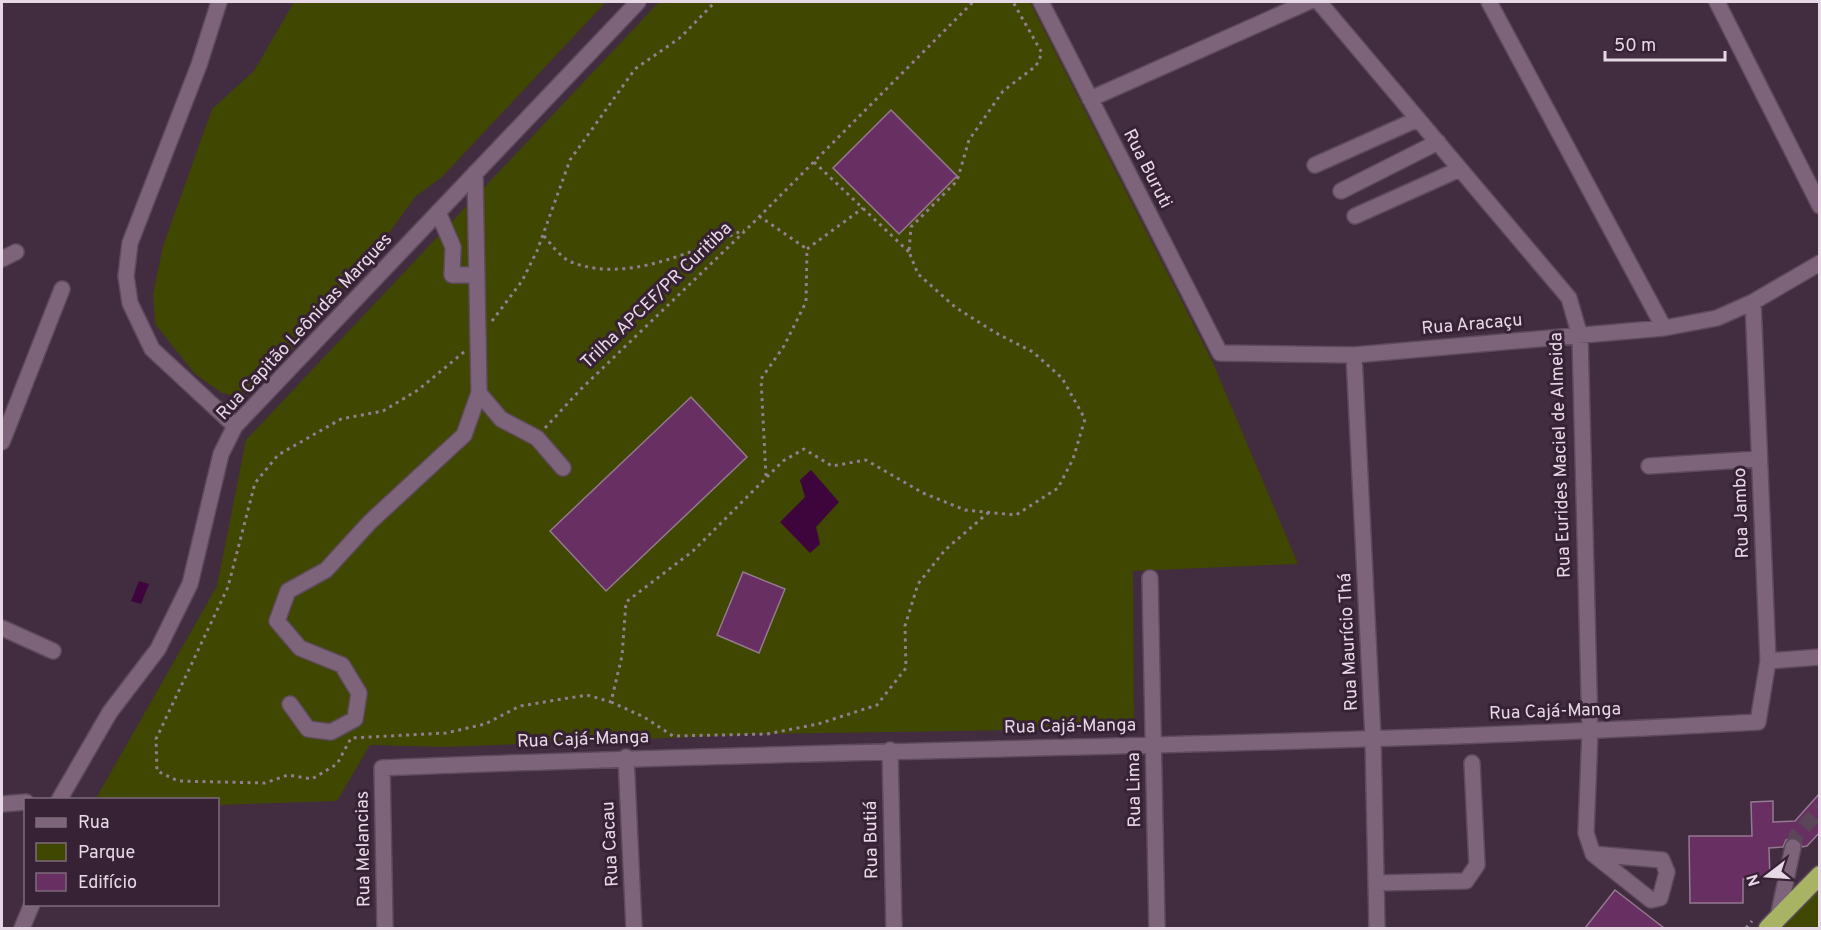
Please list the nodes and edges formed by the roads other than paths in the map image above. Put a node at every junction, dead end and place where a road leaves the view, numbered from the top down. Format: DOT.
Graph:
graph roads {
  1 [pos="219,2"];
  2 [pos="638,2"];
  3 [pos="1041,2"];
  4 [pos="1308,2"];
  5 [pos="1319,2"];
  6 [pos="1489,2"];
  7 [pos="1717,2"];
  8 [pos="1090,99"];
  9 [pos="1418,119"];
  10 [pos="1438,142"];
  11 [pos="1315,165"];
  12 [pos="1460,169"];
  13 [pos="475,173"];
  14 [pos="1341,191"];
  15 [pos="1820,206"];
  16 [pos="438,212"];
  17 [pos="1355,216"];
  18 [pos="453,247"];
  19 [pos="478,247"];
  20 [pos="1820,263"];
  21 [pos="477,275"];
  22 [pos="62,289"];
  23 [pos="1753,302"];
  24 [pos="1664,328"];
  25 [pos="1580,336"];
  26 [pos="1220,353"];
  27 [pos="1354,355"];
  28 [pos="479,393"];
  29 [pos="235,426"];
  30 [pos="2,442"];
  31 [pos="1759,459"];
  32 [pos="1649,466"];
  33 [pos="563,468"];
  34 [pos="1150,578"];
  35 [pos="2,628"];
  36 [pos="53,651"];
  37 [pos="1820,657"];
  38 [pos="1768,661"];
  39 [pos="290,704"];
  40 [pos="1758,722"];
  41 [pos="1590,732"];
  42 [pos="1373,738"];
  43 [pos="1154,745"];
  44 [pos="890,750"];
  45 [pos="626,757"];
  46 [pos="1472,763"];
  47 [pos="382,768"];
  48 [pos="60,798"];
  49 [pos="24,802"];
  50 [pos="2,804"];
  51 [pos="1793,847"];
  52 [pos="1593,854"];
  53 [pos="1820,875"];
  54 [pos="1376,883"];
  55 [pos="31,906"];
  56 [pos="1773,923"];
  57 [pos="22,928"];
  58 [pos="385,928"];
  59 [pos="634,928"];
  60 [pos="894,928"];
  61 [pos="1157,928"];
  62 [pos="1377,928"];
  1 -- 29 [label="street"];
  2 -- 13 [label="street, Rua Capitão Leônidas Marques"];
  3 -- 8 [label="street, Rua Buruti"];
  4 -- 8 [label="street"];
  5 -- 9 [label="street, Rua Eurides Maciel de Almeida"];
  6 -- 24 [label="street"];
  7 -- 15 [label="street"];
  8 -- 26 [label="street, Rua Buruti"];
  9 -- 10 [label="street, Rua Eurides Maciel de Almeida"];
  9 -- 11 [label="street"];
  10 -- 12 [label="street, Rua Eurides Maciel de Almeida"];
  10 -- 14 [label="street"];
  12 -- 17 [label="street"];
  12 -- 25 [label="street, Rua Eurides Maciel de Almeida"];
  13 -- 16 [label="street, Rua Capitão Leônidas Marques"];
  13 -- 19 [label="street"];
  16 -- 18 [label="street"];
  16 -- 29 [label="street, Rua Capitão Leônidas Marques"];
  18 -- 19 [label="street"];
  18 -- 21 [label="street"];
  19 -- 21 [label="street"];
  20 -- 23 [label="street, Rua Aracaçu"];
  21 -- 28 [label="street"];
  22 -- 30 [label="street"];
  23 -- 24 [label="street, Rua Aracaçu"];
  23 -- 31 [label="street, Rua Jambo"];
  24 -- 25 [label="street, Rua Aracaçu"];
  25 -- 27 [label="street, Rua Aracaçu"];
  25 -- 41 [label="street, Rua Eurides Maciel de Almeida"];
  26 -- 27 [label="street, Rua Aracaçu"];
  27 -- 42 [label="street, Rua Maurício Thá"];
  28 -- 33 [label="street"];
  28 -- 39 [label="street"];
  29 -- 48 [label="street, Rua Capitão Leônidas Marques"];
  31 -- 32 [label="street"];
  31 -- 38 [label="street, Rua Jambo"];
  34 -- 43 [label="street, Rua Lima"];
  35 -- 36 [label="street"];
  37 -- 38 [label="street"];
  38 -- 40 [label="street, Rua Jambo"];
  40 -- 41 [label="street, Rua Cajá-Manga"];
  41 -- 42 [label="street, Rua Cajá-Manga"];
  41 -- 52 [label="street, Rua Eurides Maciel de Almeida"];
  42 -- 43 [label="street, Rua Cajá-Manga"];
  42 -- 54 [label="street, Rua Maurício Thá"];
  43 -- 44 [label="street, Rua Cajá-Manga"];
  43 -- 61 [label="street, Rua Lima"];
  44 -- 45 [label="street, Rua Cajá-Manga"];
  44 -- 60 [label="street, Rua Butiá"];
  45 -- 47 [label="street, Rua Cajá-Manga"];
  45 -- 59 [label="street, Rua Cacau"];
  46 -- 54 [label="street"];
  47 -- 58 [label="street, Rua Melancias"];
  49 -- 50 [label="street"];
  51 -- 56 [label="street"];
  52 -- 52 [label="street"];
  53 -- 56 [label="highway"];
  54 -- 62 [label="street, Rua Maurício Thá"];
  55 -- 57 [label="street"];
}
